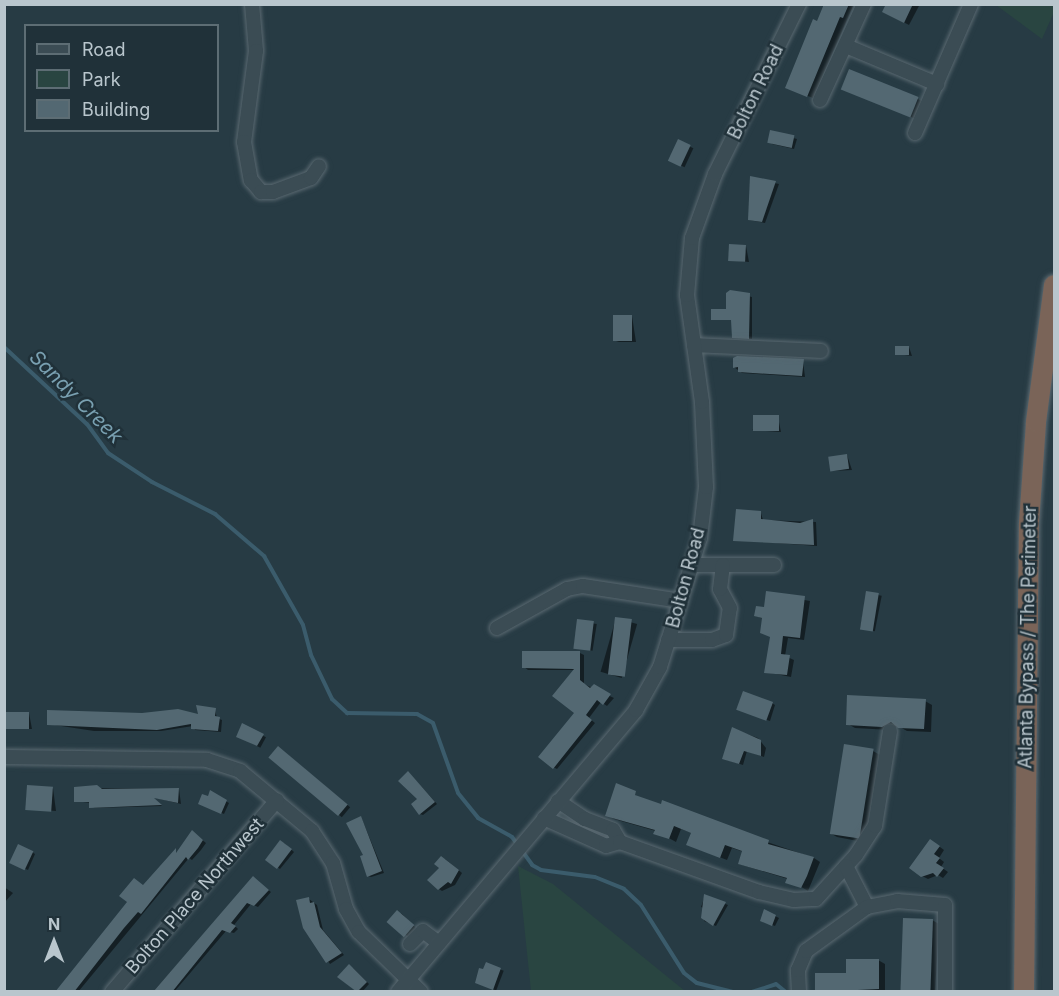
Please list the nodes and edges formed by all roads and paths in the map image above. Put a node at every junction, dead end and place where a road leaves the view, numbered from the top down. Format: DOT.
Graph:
graph roads {
  1 [pos="252,4"];
  2 [pos="799,4"];
  3 [pos="864,4"];
  4 [pos="971,4"];
  5 [pos="846,46"];
  6 [pos="937,84"];
  7 [pos="820,100"];
  8 [pos="915,133"];
  9 [pos="319,166"];
  10 [pos="1054,285"];
  11 [pos="694,345"];
  12 [pos="821,351"];
  13 [pos="692,565"];
  14 [pos="723,565"];
  15 [pos="774,566"];
  16 [pos="681,601"];
  17 [pos="497,628"];
  18 [pos="668,640"];
  19 [pos="890,731"];
  20 [pos="4,757"];
  21 [pos="277,800"];
  22 [pos="558,801"];
  23 [pos="544,818"];
  24 [pos="587,820"];
  25 [pos="580,837"];
  26 [pos="620,842"];
  27 [pos="846,866"];
  28 [pos="867,906"];
  29 [pos="439,943"];
  30 [pos="410,944"];
  31 [pos="410,978"];
  32 [pos="112,992"];
  33 [pos="398,992"];
  34 [pos="421,992"];
  35 [pos="799,992"];
  36 [pos="945,992"];
  37 [pos="1024,992"];
  1 -- 9 [label="street"];
  2 -- 11 [label="street, Bolton Road"];
  3 -- 5 [label="street"];
  4 -- 6 [label="street"];
  5 -- 6 [label="street"];
  5 -- 7 [label="street"];
  6 -- 8 [label="street"];
  10 -- 37 [label="highway, Atlanta Bypass / The Perimeter"];
  11 -- 12 [label="street"];
  11 -- 13 [label="street, Bolton Road"];
  13 -- 14 [label="street"];
  13 -- 16 [label="street, Bolton Road"];
  14 -- 15 [label="street"];
  14 -- 18 [label="street"];
  16 -- 17 [label="street"];
  16 -- 18 [label="street, Bolton Road"];
  18 -- 22 [label="street, Bolton Road"];
  19 -- 27 [label="street"];
  20 -- 21 [label="street"];
  21 -- 31 [label="street"];
  21 -- 32 [label="street, Bolton Place Northwest"];
  22 -- 23 [label="street, Bolton Road"];
  22 -- 24 [label="street"];
  23 -- 25 [label="street"];
  23 -- 29 [label="street, Bolton Road"];
  24 -- 25 [label="street"];
  24 -- 26 [label="street"];
  25 -- 26 [label="street"];
  26 -- 27 [label="street"];
  27 -- 28 [label="street"];
  28 -- 35 [label="street"];
  28 -- 36 [label="street"];
  29 -- 30 [label="street"];
  29 -- 31 [label="street, Bolton Road"];
  31 -- 33 [label="street, Bolton Road"];
  31 -- 34 [label="street"];
}
